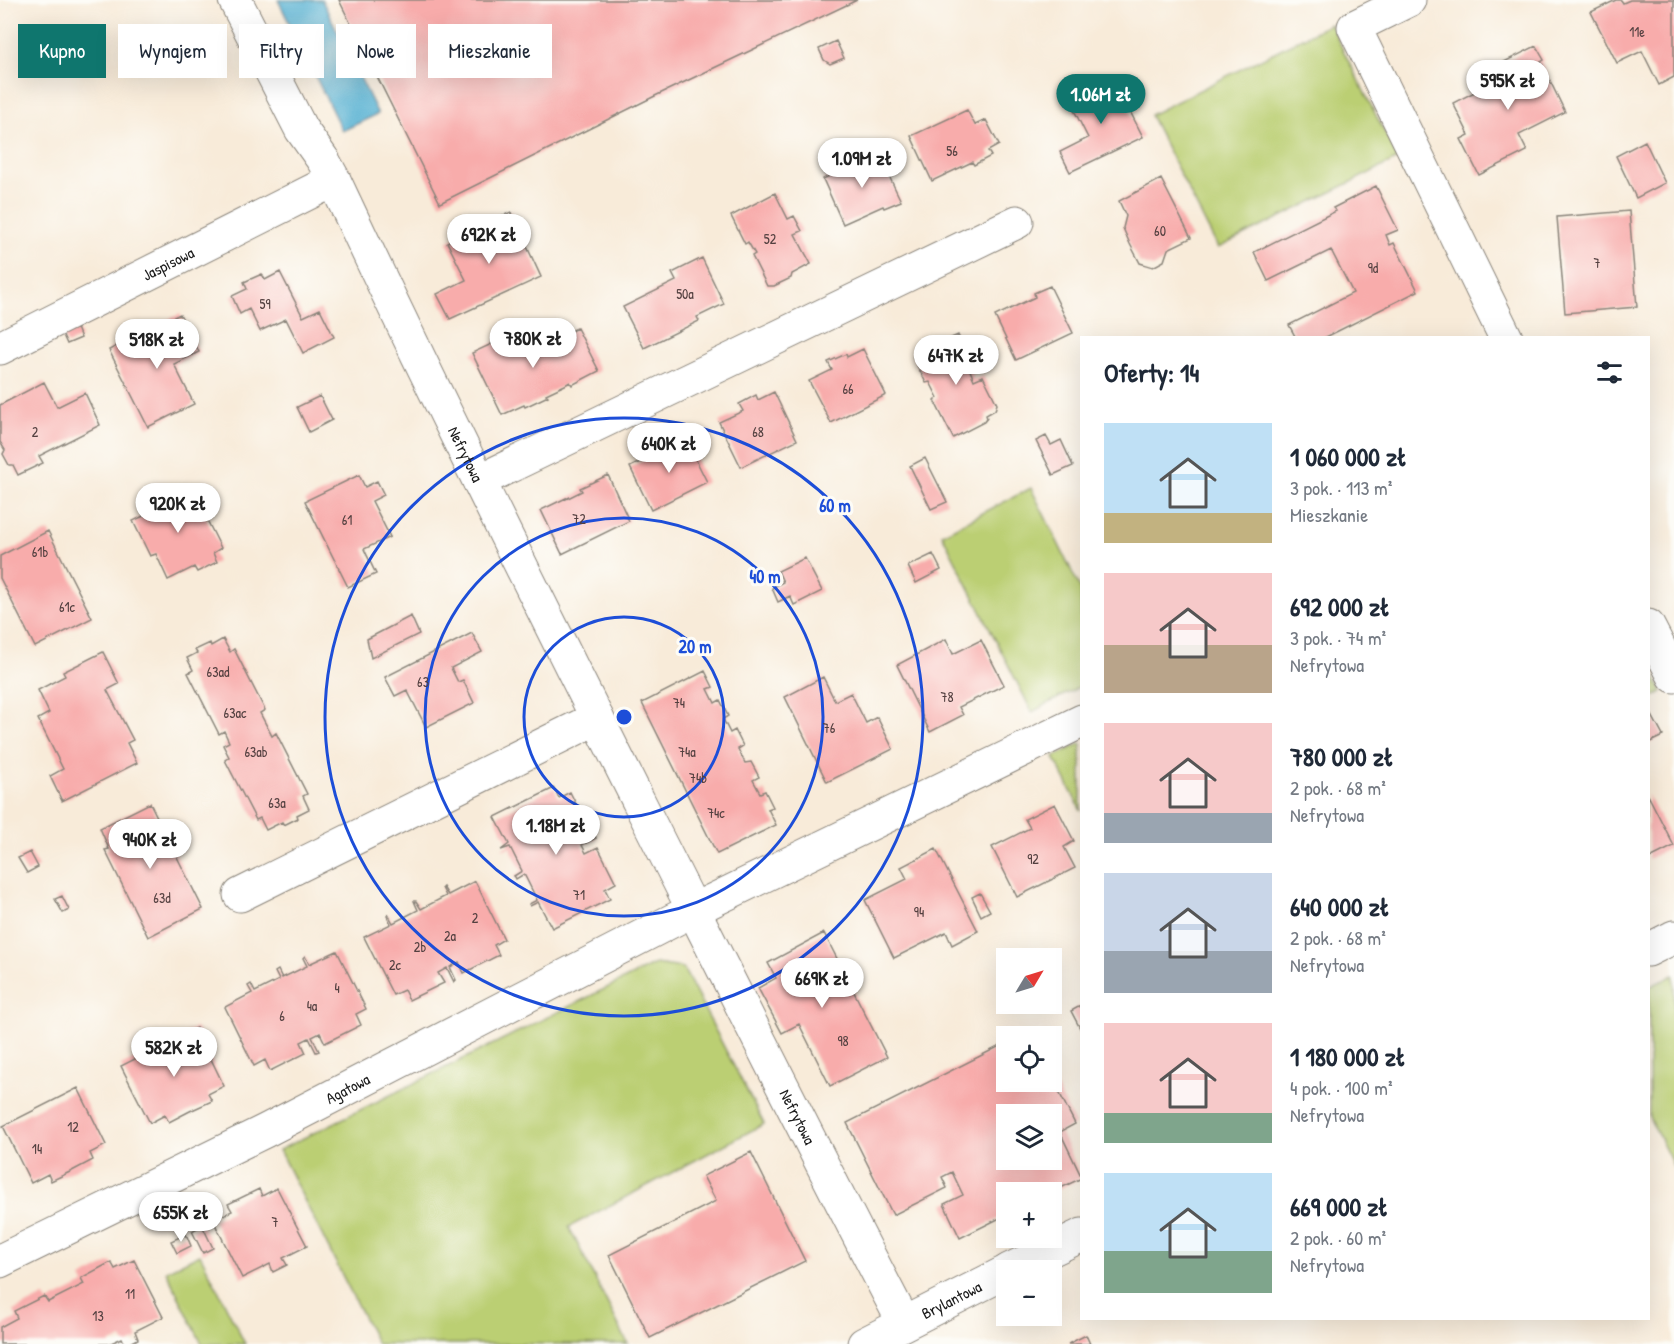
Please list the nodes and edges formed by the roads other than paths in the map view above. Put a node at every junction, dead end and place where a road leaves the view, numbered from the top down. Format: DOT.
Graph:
graph roads {
  1 [pos="235,0"];
  2 [pos="1409,0"];
  3 [pos="334,180"];
  4 [pos="1017,222"];
  5 [pos="1505,336"];
  6 [pos="0,348"];
  7 [pos="479,482"];
  8 [pos="1650,630"];
  9 [pos="1674,676"];
  10 [pos="597,718"];
  11 [pos="1080,722"];
  12 [pos="240,895"];
  13 [pos="693,910"];
  14 [pos="1674,938"];
  15 [pos="1650,949"];
  16 [pos="1080,1236"];
  17 [pos="1031,1260"];
  18 [pos="0,1261"];
  19 [pos="996,1277"];
  20 [pos="904,1323"];
  21 [pos="864,1344"];
  1 -- 3 [label="street, Nefrytowa"];
  2 -- 5 [label="street"];
  3 -- 6 [label="street, Jaspisowa"];
  3 -- 7 [label="street, Nefrytowa"];
  4 -- 7 [label="street"];
  7 -- 10 [label="street, Nefrytowa"];
  8 -- 9 [label="street"];
  10 -- 12 [label="street"];
  10 -- 13 [label="street, Nefrytowa"];
  11 -- 13 [label="street"];
  13 -- 18 [label="street, Agatowa"];
  13 -- 20 [label="street, Nefrytowa"];
  14 -- 15 [label="street"];
  16 -- 17 [label="street, Brylantowa"];
  19 -- 20 [label="street, Brylantowa"];
  20 -- 21 [label="street, Brylantowa"];
}
